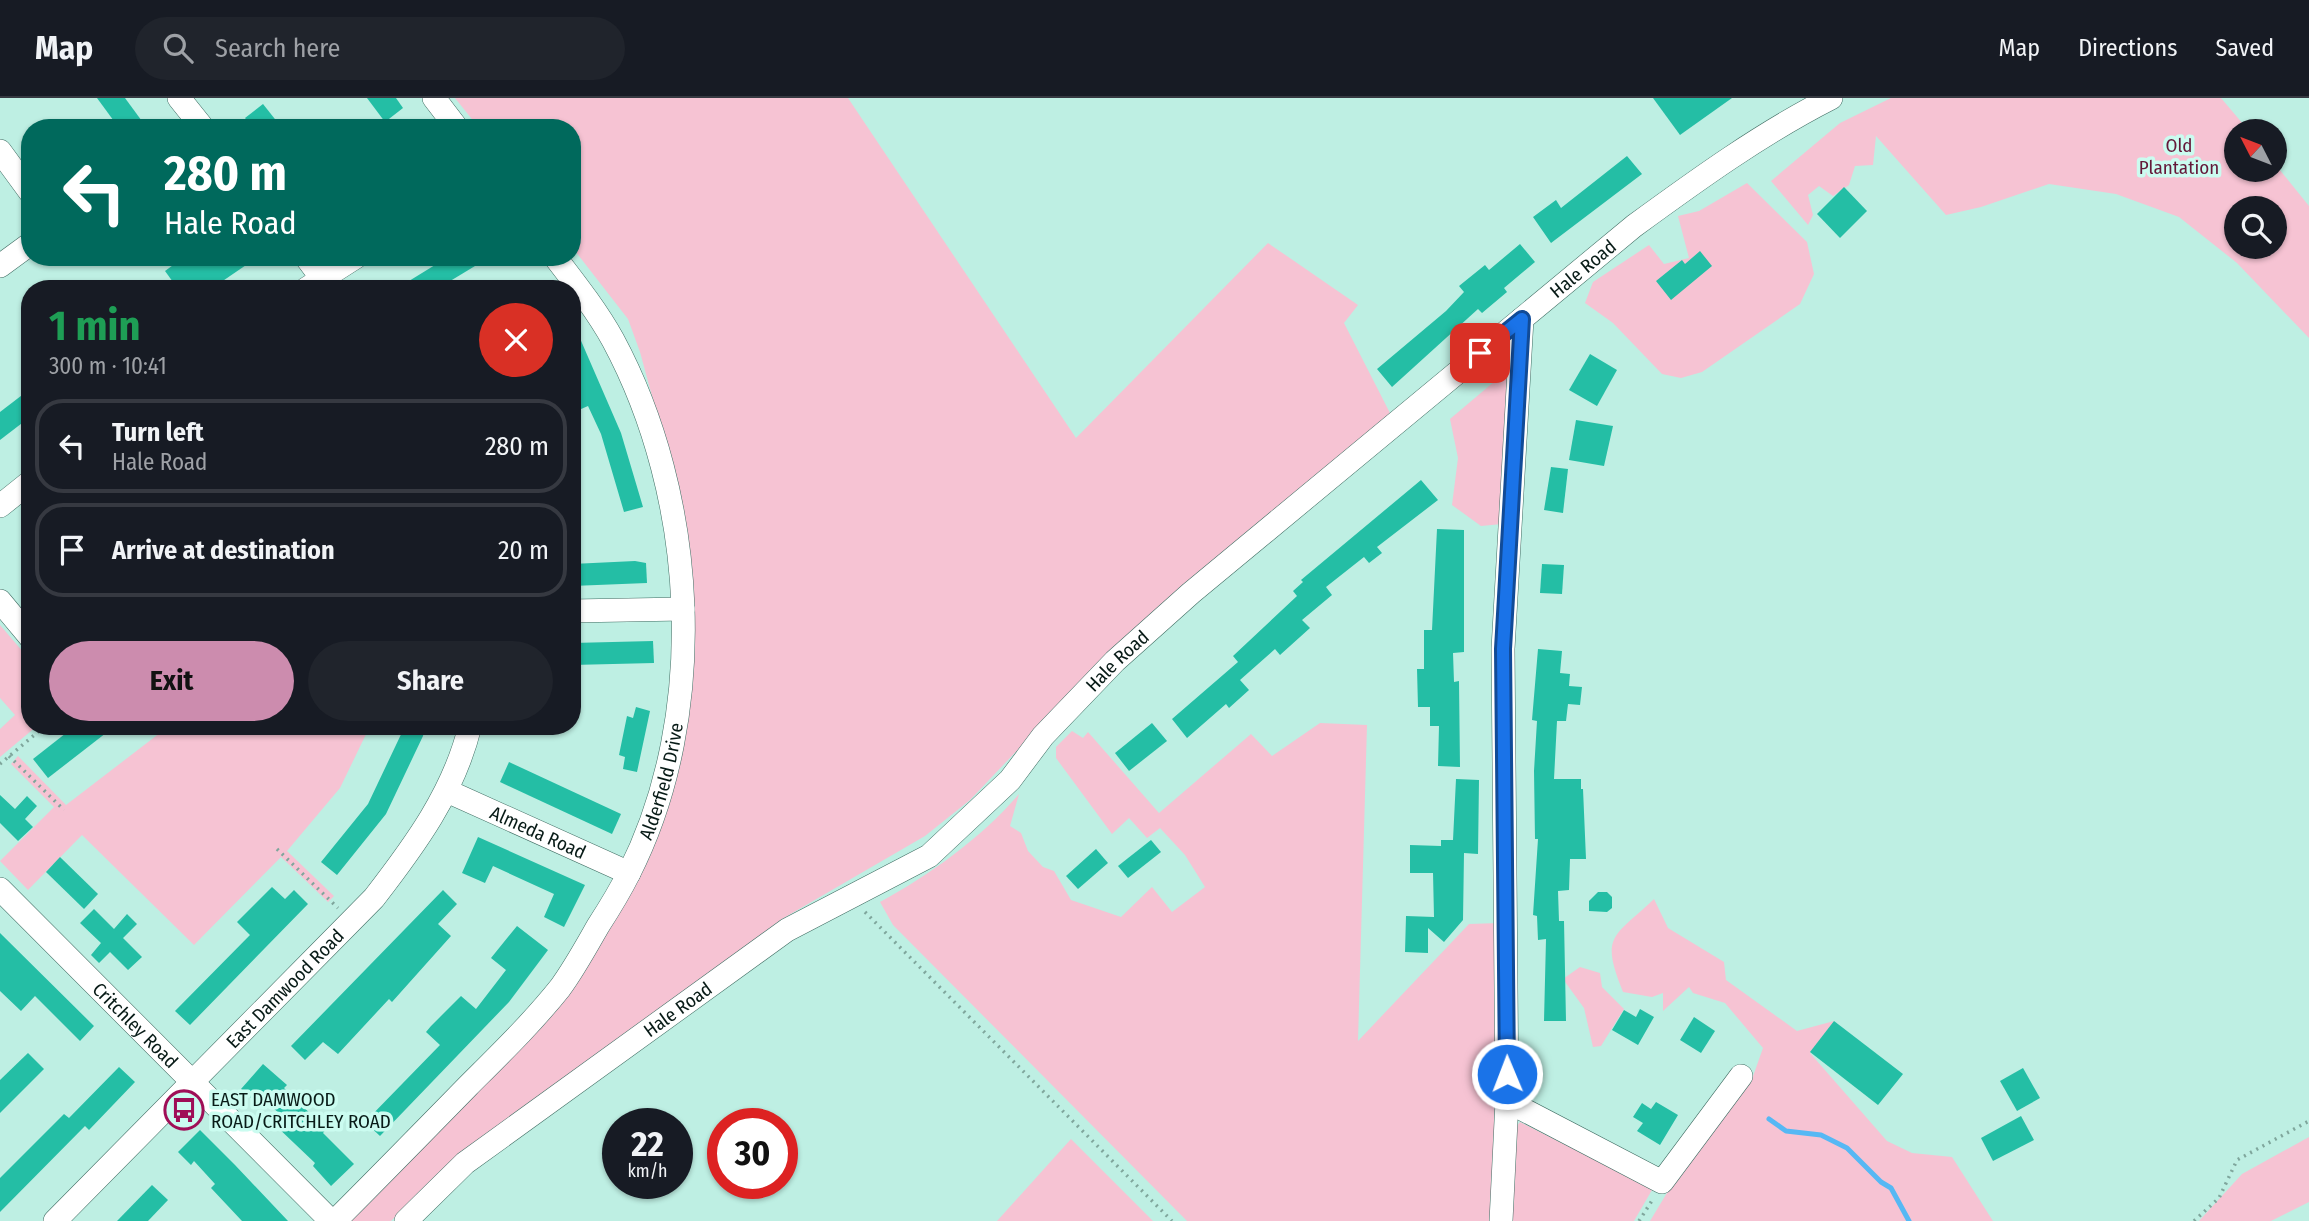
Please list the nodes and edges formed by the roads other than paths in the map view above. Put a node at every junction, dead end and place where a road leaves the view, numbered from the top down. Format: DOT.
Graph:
graph roads {
  1 [pos="179,98"];
  2 [pos="434,98"];
  3 [pos="1831,98"];
  4 [pos="196,119"];
  5 [pos="450,119"];
  6 [pos="0,151"];
  7 [pos="21,180"];
  8 [pos="21,251"];
  9 [pos="0,266"];
  10 [pos="344,266"];
  11 [pos="326,280"];
  12 [pos="581,294"];
  13 [pos="1522,319"];
  14 [pos="21,489"];
  15 [pos="0,506"];
  16 [pos="0,601"];
  17 [pos="683,609"];
  18 [pos="581,611"];
  19 [pos="21,626"];
  20 [pos="467,735"];
  21 [pos="447,792"];
  22 [pos="629,873"];
  23 [pos="0,889"];
  24 [pos="1741,1076"];
  25 [pos="193,1083"];
  26 [pos="1507,1101"];
  27 [pos="55,1221"];
  28 [pos="333,1221"];
  29 [pos="405,1221"];
  30 [pos="1501,1221"];
  1 -- 4 [label="street"];
  2 -- 5 [label="street"];
  3 -- 13 [label="street, Hale Road"];
  6 -- 7 [label="street"];
  8 -- 9 [label="street"];
  10 -- 11 [label="street"];
  12 -- 17 [label="street, Alderfield Drive"];
  13 -- 26 [label="street"];
  13 -- 29 [label="street, Hale Road"];
  14 -- 15 [label="street"];
  16 -- 19 [label="street"];
  17 -- 18 [label="street"];
  17 -- 22 [label="street, Alderfield Drive"];
  20 -- 21 [label="street, East Damwood Road"];
  21 -- 22 [label="street, Almeda Road"];
  21 -- 25 [label="street, East Damwood Road"];
  22 -- 28 [label="street, Alderfield Drive"];
  23 -- 25 [label="street, Critchley Road"];
  24 -- 26 [label="street"];
  25 -- 27 [label="street, East Damwood Road"];
  25 -- 28 [label="street, Critchley Road"];
  26 -- 30 [label="street"];
}
